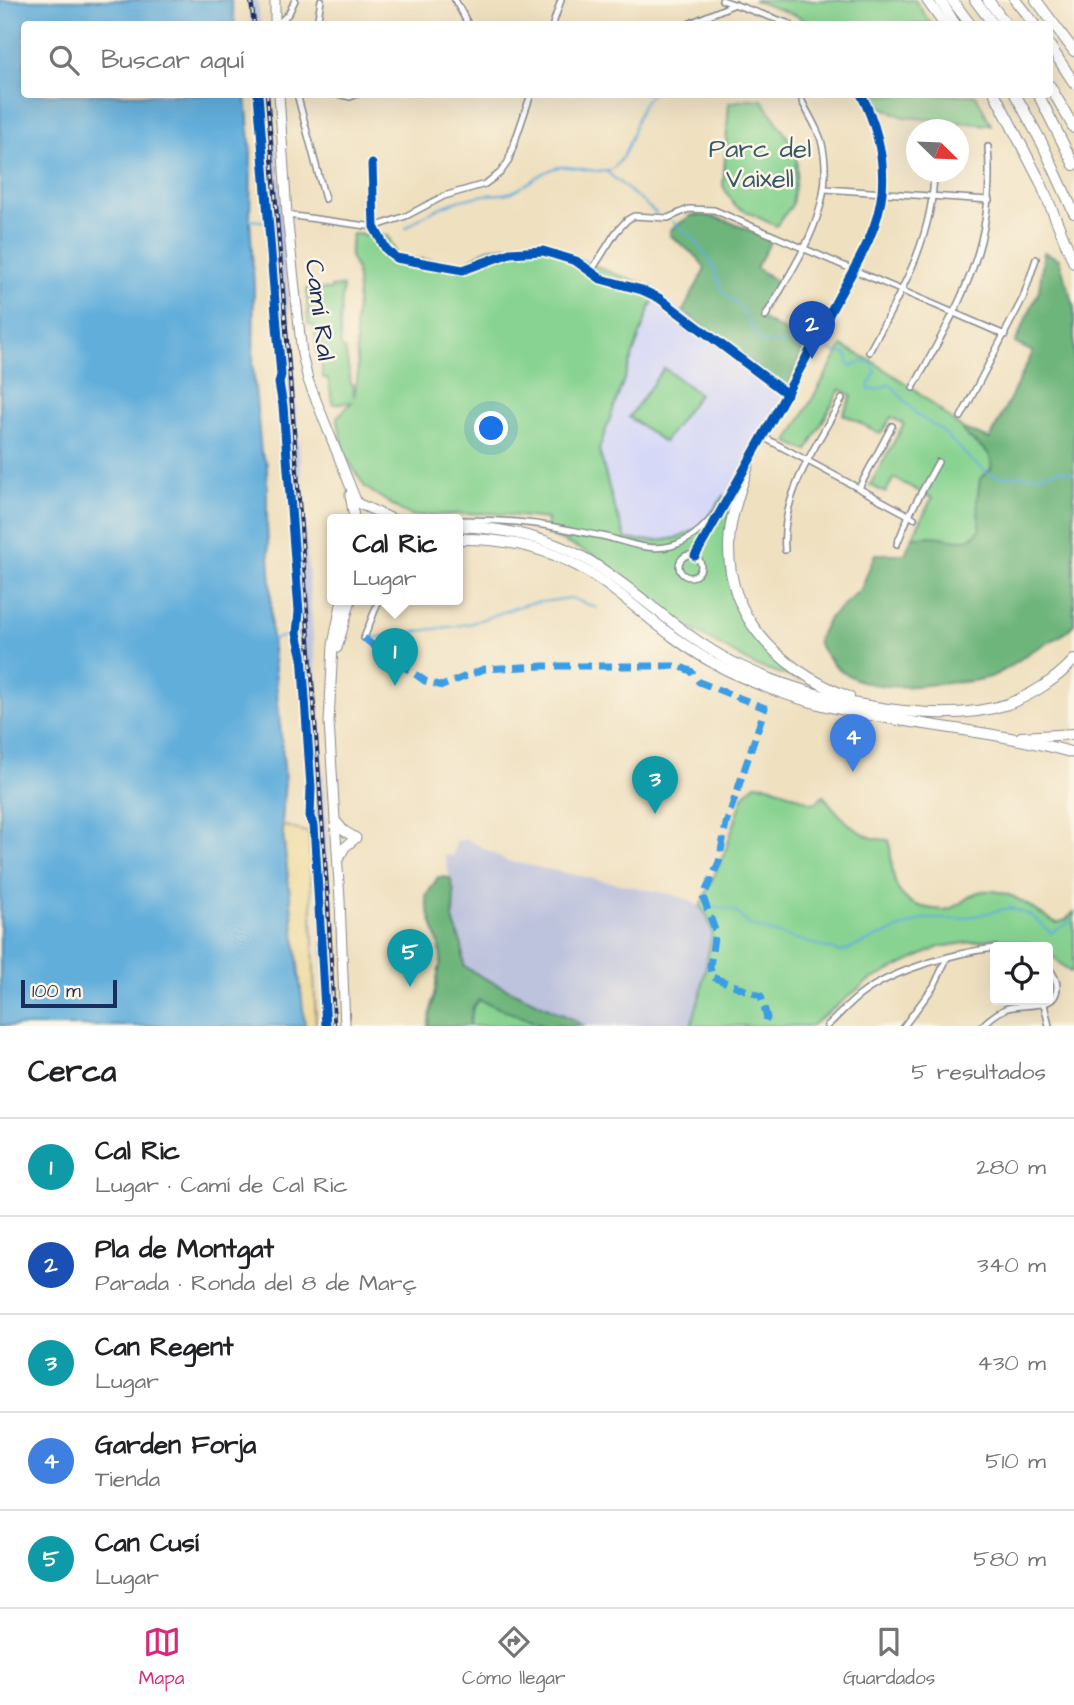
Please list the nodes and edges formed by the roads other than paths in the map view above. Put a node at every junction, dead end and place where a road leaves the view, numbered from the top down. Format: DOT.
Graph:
graph roads {
  1 [pos="275,0"];
  2 [pos="295,0"];
  3 [pos="321,0"];
  4 [pos="455,0"];
  5 [pos="561,0"];
  6 [pos="722,0"];
  7 [pos="927,0"];
  8 [pos="940,0"];
  9 [pos="952,0"];
  10 [pos="975,0"];
  11 [pos="988,0"];
  12 [pos="1015,0"];
  13 [pos="1036,0"];
  14 [pos="735,4"];
  15 [pos="277,21"];
  16 [pos="280,21"];
  17 [pos="318,21"];
  18 [pos="466,21"];
  19 [pos="554,21"];
  20 [pos="695,21"];
  21 [pos="782,21"];
  22 [pos="942,21"];
  23 [pos="953,21"];
  24 [pos="968,21"];
  25 [pos="991,21"];
  26 [pos="1004,21"];
  27 [pos="1032,21"];
  28 [pos="1052,21"];
  29 [pos="1053,23"];
  30 [pos="1074,51"];
  31 [pos="1053,52"];
  32 [pos="1074,83"];
  33 [pos="1053,93"];
  34 [pos="281,98"];
  35 [pos="298,98"];
  36 [pos="530,98"];
  37 [pos="863,98"];
  38 [pos="990,98"];
  39 [pos="997,98"];
  40 [pos="1017,98"];
  41 [pos="1040,98"];
  42 [pos="802,101"];
  43 [pos="1074,128"];
  44 [pos="988,147"];
  45 [pos="1030,162"];
  46 [pos="372,164"];
  47 [pos="1074,165"];
  48 [pos="934,182"];
  49 [pos="825,190"];
  50 [pos="882,192"];
  51 [pos="934,196"];
  52 [pos="325,199"];
  53 [pos="989,200"];
  54 [pos="1074,213"];
  55 [pos="287,215"];
  56 [pos="374,227"];
  57 [pos="803,248"];
  58 [pos="1036,259"];
  59 [pos="1074,262"];
  60 [pos="592,270"];
  61 [pos="853,270"];
  62 [pos="901,291"];
  63 [pos="954,314"];
  64 [pos="765,317"];
  65 [pos="1005,335"];
  66 [pos="869,352"];
  67 [pos="913,388"];
  68 [pos="787,394"];
  69 [pos="842,399"];
  70 [pos="961,417"];
  71 [pos="892,426"];
  72 [pos="763,437"];
  73 [pos="808,461"];
  74 [pos="938,462"];
  75 [pos="749,463"];
  76 [pos="348,482"];
  77 [pos="859,488"];
  78 [pos="729,494"];
  79 [pos="373,510"];
  80 [pos="352,514"];
  81 [pos="364,514"];
  82 [pos="382,514"];
  83 [pos="912,516"];
  84 [pos="463,523"];
  85 [pos="463,524"];
  86 [pos="463,539"];
  87 [pos="897,544"];
  88 [pos="785,550"];
  89 [pos="695,556"];
  90 [pos="341,605"];
  91 [pos="350,605"];
  92 [pos="377,605"];
  93 [pos="364,638"];
  94 [pos="334,652"];
  95 [pos="1074,660"];
  96 [pos="869,705"];
  97 [pos="1074,734"];
  98 [pos="992,736"];
  99 [pos="1074,753"];
  100 [pos="334,815"];
  101 [pos="338,859"];
  102 [pos="990,949"];
  103 [pos="947,958"];
  104 [pos="1053,974"];
  105 [pos="1053,1000"];
  106 [pos="1036,1005"];
  107 [pos="1044,1005"];
  108 [pos="345,1026"];
  109 [pos="827,1026"];
  110 [pos="904,1026"];
  111 [pos="982,1026"];
  112 [pos="1049,1026"];
  1 -- 15 [label="main road"];
  2 -- 16 [label="street"];
  3 -- 17 [label="street"];
  4 -- 18 [label="street"];
  5 -- 19 [label="street"];
  6 -- 14 [label="street"];
  7 -- 22 [label="highway"];
  8 -- 23 [label="highway"];
  9 -- 24 [label="highway"];
  10 -- 25 [label="highway"];
  11 -- 26 [label="highway"];
  12 -- 27 [label="highway"];
  13 -- 28 [label="highway"];
  14 -- 20 [label="street"];
  14 -- 21 [label="street"];
  29 -- 30 [label="highway"];
  31 -- 32 [label="highway"];
  33 -- 43 [label="highway"];
  34 -- 55 [label="main road, Camí Ral"];
  35 -- 52 [label="street"];
  36 -- 56 [label="street"];
  37 -- 50 [label="street"];
  38 -- 45 [label="highway"];
  39 -- 45 [label="highway"];
  40 -- 54 [label="highway"];
  41 -- 47 [label="highway"];
  42 -- 49 [label="street"];
  44 -- 53 [label="street"];
  45 -- 59 [label="highway"];
  46 -- 56 [label="street"];
  48 -- 51 [label="street"];
  49 -- 50 [label="street"];
  49 -- 57 [label="street"];
  50 -- 51 [label="street"];
  50 -- 61 [label="street"];
  51 -- 53 [label="street"];
  51 -- 62 [label="street"];
  53 -- 63 [label="street"];
  55 -- 56 [label="street"];
  55 -- 76 [label="main road, Camí Ral"];
  56 -- 60 [label="street"];
  57 -- 60 [label="street"];
  57 -- 61 [label="street"];
  57 -- 64 [label="street"];
  58 -- 65 [label="street"];
  60 -- 68 [label="street"];
  61 -- 62 [label="street"];
  61 -- 68 [label="street"];
  62 -- 63 [label="street"];
  62 -- 66 [label="street"];
  63 -- 65 [label="street"];
  63 -- 67 [label="street"];
  65 -- 70 [label="street"];
  68 -- 72 [label="street"];
  69 -- 73 [label="street"];
  71 -- 77 [label="street"];
  72 -- 73 [label="street"];
  72 -- 75 [label="street"];
  73 -- 77 [label="street"];
  73 -- 88 [label="street"];
  74 -- 83 [label="street"];
  75 -- 78 [label="street"];
  75 -- 96 [label="highway"];
  76 -- 79 [label="main road"];
  76 -- 80 [label="main road"];
  77 -- 83 [label="street"];
  78 -- 84 [label="street"];
  78 -- 89 [label="street"];
  79 -- 81 [label="main road"];
  79 -- 82 [label="main road"];
  83 -- 87 [label="street"];
  85 -- 96 [label="highway"];
  86 -- 98 [label="highway"];
  89 -- 89 [label="street"];
  90 -- 94 [label="main road"];
  91 -- 94 [label="main road"];
  92 -- 93 [label="street"];
  94 -- 100 [label="main road"];
  95 -- 96 [label="highway"];
  97 -- 98 [label="highway"];
  98 -- 99 [label="highway"];
  100 -- 101 [label="main road"];
  100 -- 101 [label="main road"];
  101 -- 108 [label="main road"];
  102 -- 103 [label="street"];
  103 -- 109 [label="street"];
  103 -- 110 [label="street"];
  104 -- 105 [label="street"];
  106 -- 111 [label="street"];
  107 -- 112 [label="street"];
}
